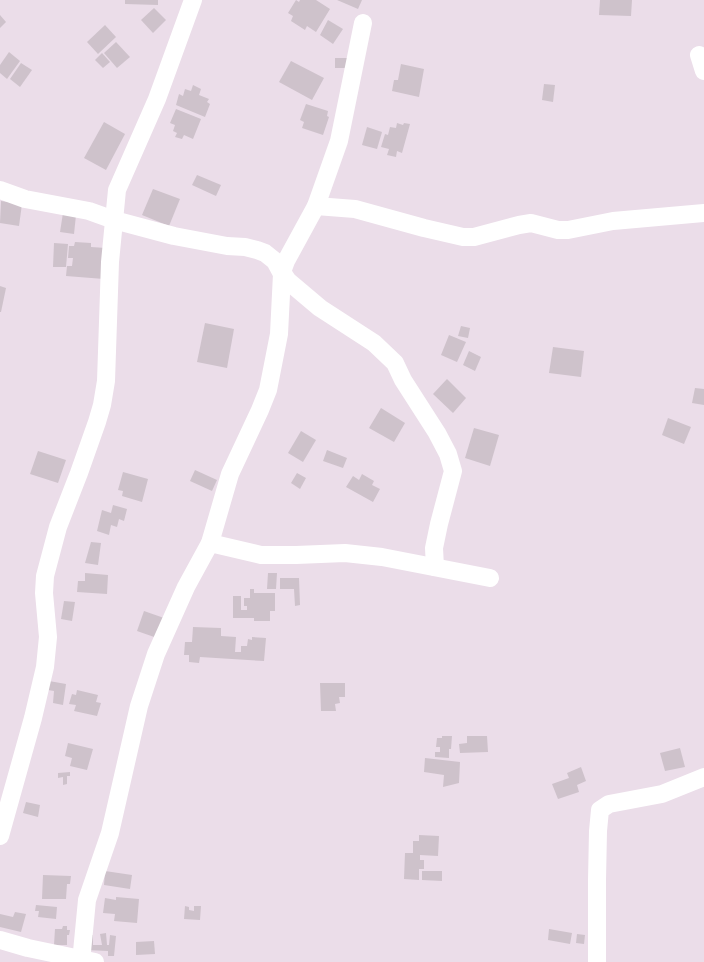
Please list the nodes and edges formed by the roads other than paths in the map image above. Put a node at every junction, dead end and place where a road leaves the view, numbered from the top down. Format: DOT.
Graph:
graph roads {
  1 [pos="193,0"];
  2 [pos="364,23"];
  3 [pos="0,190"];
  4 [pos="316,206"];
  5 [pos="704,213"];
  6 [pos="114,220"];
  7 [pos="282,272"];
  8 [pos="210,543"];
  9 [pos="435,567"];
  10 [pos="490,578"];
  11 [pos="704,777"];
  12 [pos="0,836"];
  13 [pos="0,940"];
  14 [pos="86,961"];
  15 [pos="597,962"];
  1 -- 6 [label="street"];
  2 -- 4 [label="street"];
  3 -- 6 [label="street"];
  4 -- 5 [label="street"];
  4 -- 7 [label="street"];
  6 -- 7 [label="street"];
  6 -- 12 [label="street"];
  7 -- 8 [label="street"];
  7 -- 9 [label="street"];
  8 -- 9 [label="street"];
  8 -- 14 [label="street"];
  9 -- 10 [label="street"];
  11 -- 15 [label="street"];
  13 -- 14 [label="street"];
}
